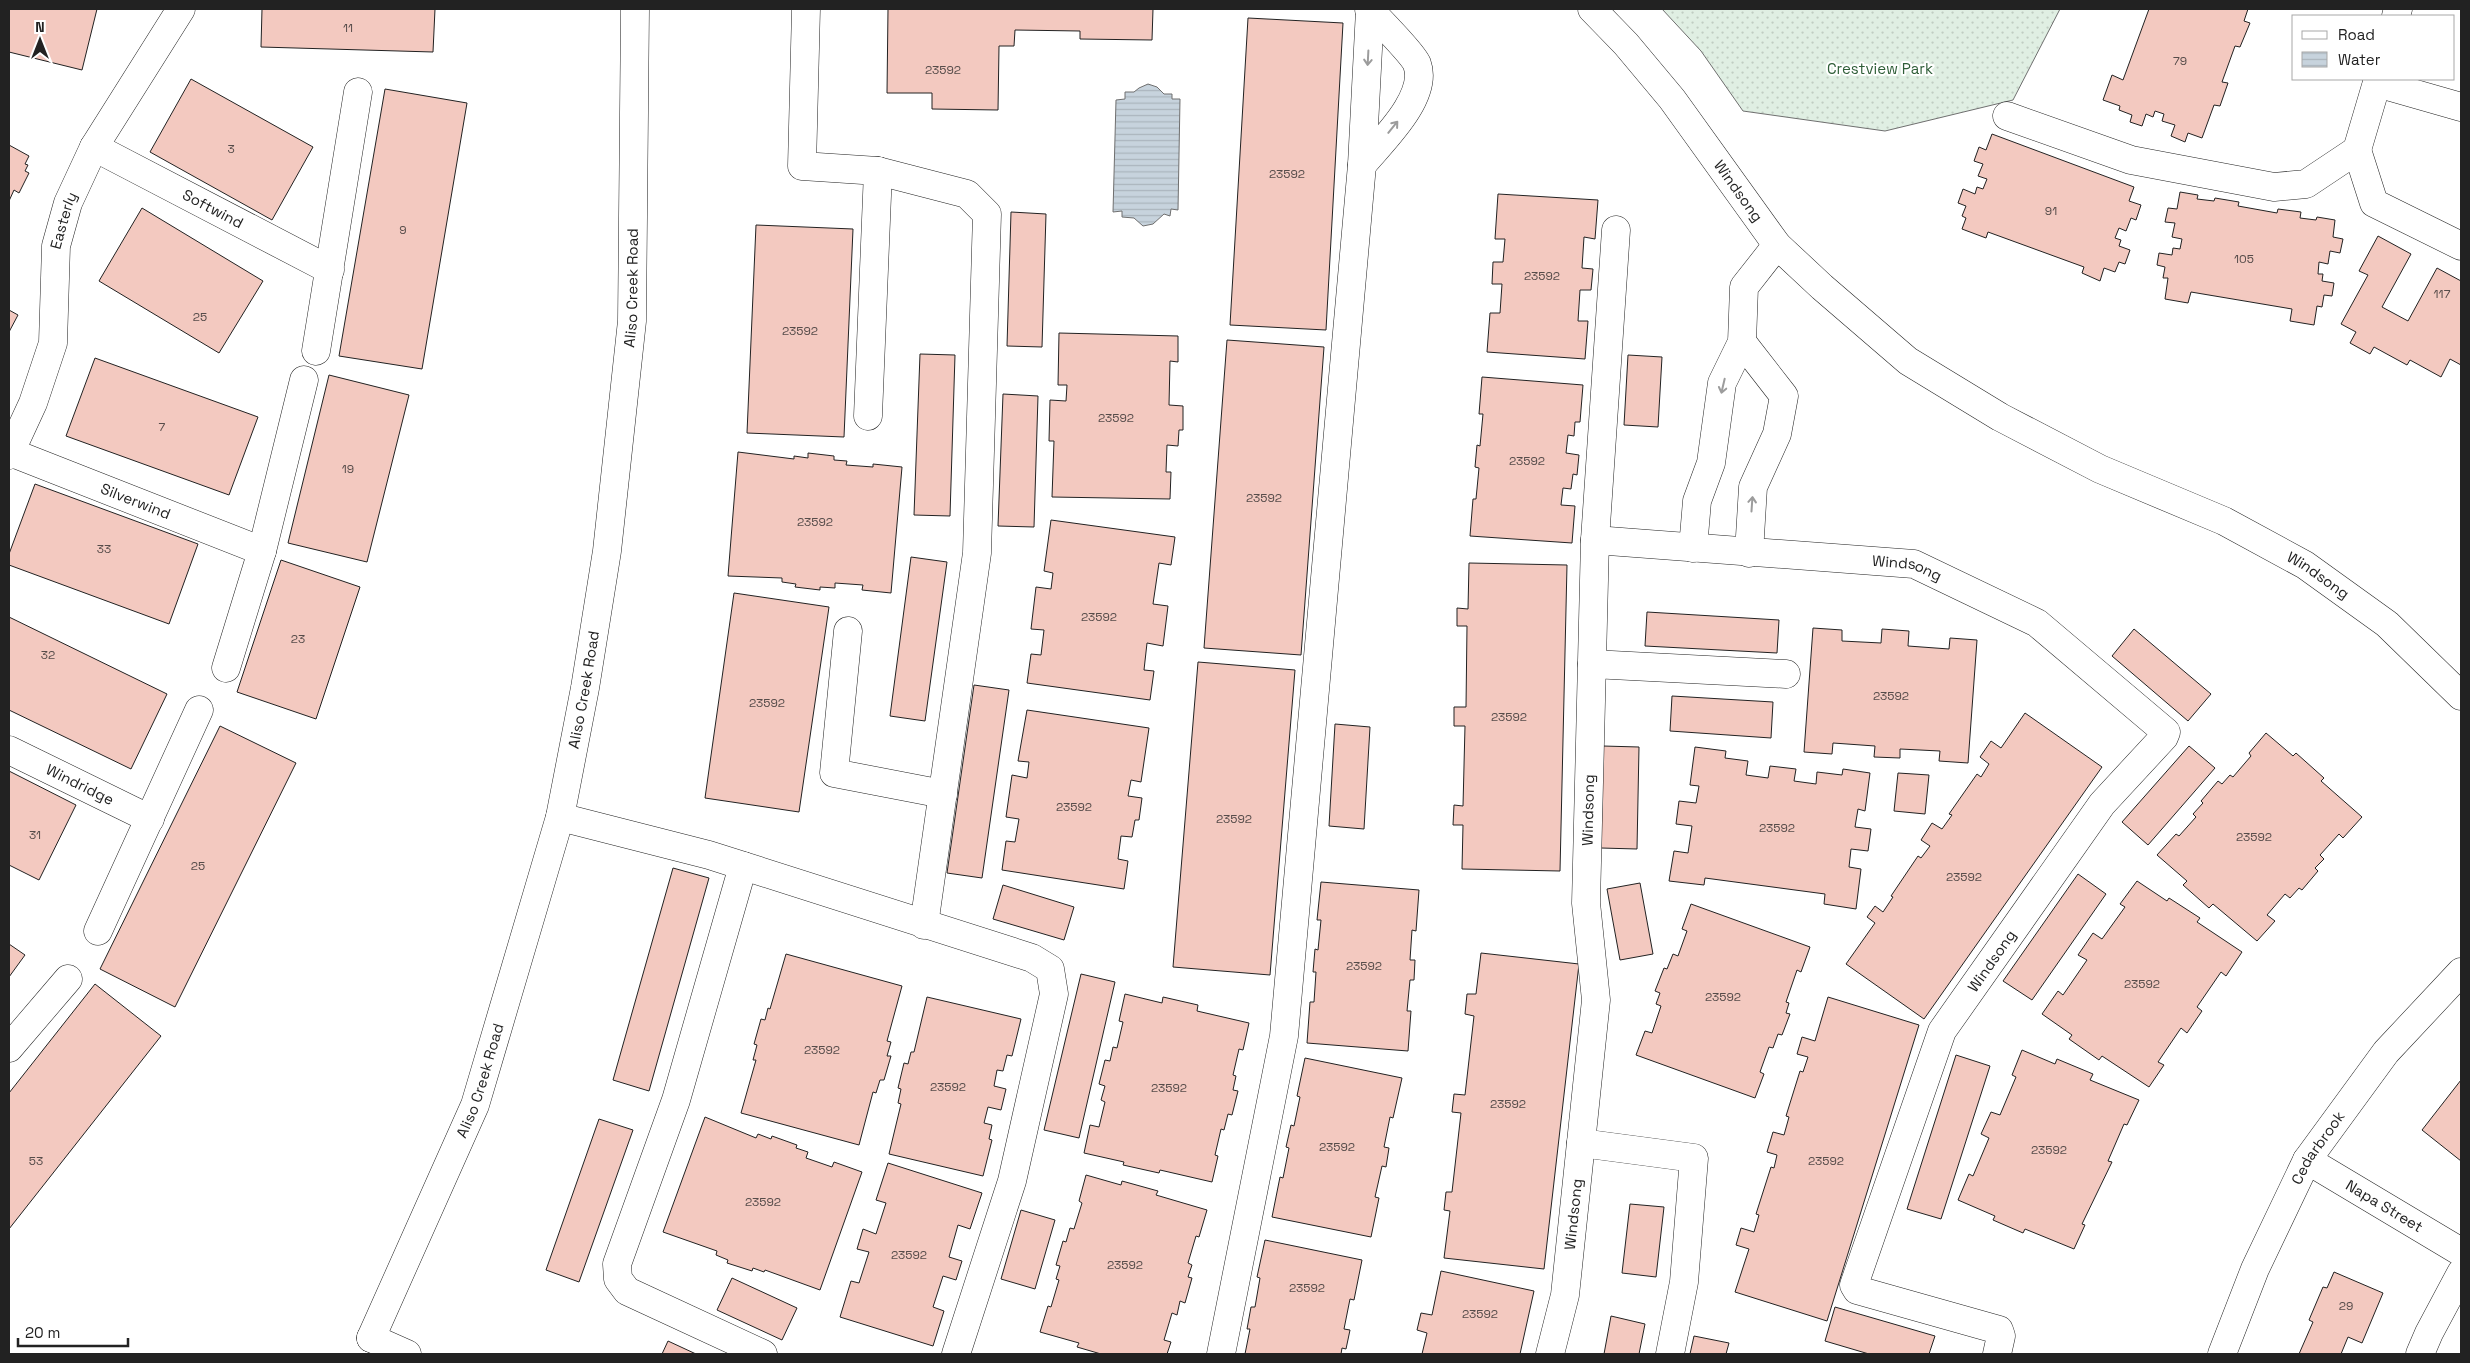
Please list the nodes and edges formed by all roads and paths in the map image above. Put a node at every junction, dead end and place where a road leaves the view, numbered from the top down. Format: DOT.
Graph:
graph roads {
  1 [pos="181,9"];
  2 [pos="635,9"];
  3 [pos="806,9"];
  4 [pos="1369,9"];
  5 [pos="1592,9"];
  6 [pos="2378,81"];
  7 [pos="358,92"];
  8 [pos="2461,107"];
  9 [pos="2007,116"];
  10 [pos="94,147"];
  11 [pos="2357,150"];
  12 [pos="1362,165"];
  13 [pos="878,171"];
  14 [pos="1616,230"];
  15 [pos="1777,245"];
  16 [pos="2461,246"];
  17 [pos="330,270"];
  18 [pos="1742,342"];
  19 [pos="316,350"];
  20 [pos="304,380"];
  21 [pos="868,416"];
  22 [pos="10,453"];
  23 [pos="1594,540"];
  24 [pos="1693,548"];
  25 [pos="262,551"];
  26 [pos="1749,553"];
  27 [pos="848,631"];
  28 [pos="1592,664"];
  29 [pos="226,668"];
  30 [pos="1786,674"];
  31 [pos="2461,696"];
  32 [pos="199,710"];
  33 [pos="9,750"];
  34 [pos="943,794"];
  35 [pos="560,817"];
  36 [pos="150,819"];
  37 [pos="743,866"];
  38 [pos="924,925"];
  39 [pos="98,931"];
  40 [pos="2461,972"];
  41 [pos="68,979"];
  42 [pos="9,1048"];
  43 [pos="1581,1143"];
  44 [pos="2307,1160"];
  45 [pos="2461,1252"];
  46 [pos="2461,1273"];
  47 [pos="407,1354"];
  48 [pos="763,1354"];
  49 [pos="956,1354"];
  50 [pos="1221,1354"];
  51 [pos="1550,1354"];
  52 [pos="1670,1354"];
  53 [pos="1997,1354"];
  54 [pos="2222,1354"];
  55 [pos="2420,1354"];
  1 -- 10 [label="main road, Easterly"];
  2 -- 35 [label="main road, Aliso Creek Road"];
  3 -- 13 [label="main road"];
  4 -- 12 [label="main road, one-way"];
  12 -- 4 [label="main road, one-way"];
  5 -- 15 [label="main road, Windsong"];
  6 -- 8 [label="main road"];
  6 -- 11 [label="main road"];
  7 -- 17 [label="main road"];
  9 -- 11 [label="main road"];
  10 -- 17 [label="main road, Softwind"];
  10 -- 22 [label="main road, Easterly"];
  11 -- 16 [label="main road"];
  12 -- 50 [label="main road"];
  13 -- 21 [label="main road"];
  13 -- 34 [label="main road"];
  14 -- 23 [label="main road"];
  15 -- 18 [label="main road"];
  15 -- 31 [label="main road, Windsong"];
  17 -- 19 [label="main road"];
  18 -- 24 [label="main road, one-way"];
  26 -- 18 [label="main road, one-way"];
  20 -- 25 [label="main road"];
  22 -- 25 [label="main road, Silverwind"];
  23 -- 24 [label="main road, Windsong"];
  23 -- 28 [label="main road, Windsong"];
  24 -- 26 [label="main road, Windsong"];
  25 -- 29 [label="main road"];
  26 -- 53 [label="main road, Windsong"];
  27 -- 34 [label="main road"];
  28 -- 30 [label="main road"];
  28 -- 43 [label="main road, Windsong"];
  32 -- 36 [label="main road"];
  33 -- 36 [label="main road, Windridge"];
  34 -- 38 [label="main road"];
  35 -- 37 [label="main road"];
  35 -- 47 [label="main road, Aliso Creek Road"];
  36 -- 39 [label="main road"];
  37 -- 38 [label="main road"];
  37 -- 48 [label="main road"];
  38 -- 49 [label="main road"];
  40 -- 44 [label="main road, Cedarbrook"];
  41 -- 42 [label="main road"];
  43 -- 51 [label="main road, Windsong"];
  43 -- 52 [label="main road"];
  44 -- 45 [label="main road, Napa Street"];
  44 -- 54 [label="main road, Cedarbrook"];
  46 -- 55 [label="main road"];
}
